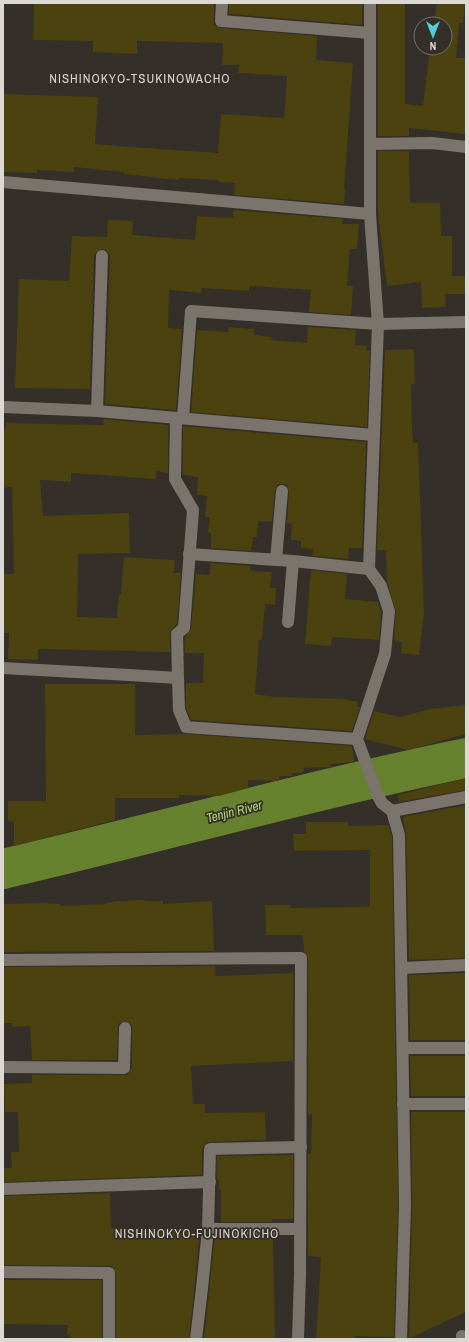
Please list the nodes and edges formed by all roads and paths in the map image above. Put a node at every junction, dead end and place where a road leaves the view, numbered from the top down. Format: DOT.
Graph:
graph roads {
  1 [pos="222,3"];
  2 [pos="370,3"];
  3 [pos="370,33"];
  4 [pos="370,144"];
  5 [pos="466,147"];
  6 [pos="3,182"];
  7 [pos="370,214"];
  8 [pos="102,256"];
  9 [pos="466,322"];
  10 [pos="378,324"];
  11 [pos="3,407"];
  12 [pos="97,411"];
  13 [pos="179,418"];
  14 [pos="374,435"];
  15 [pos="282,491"];
  16 [pos="189,554"];
  17 [pos="276,560"];
  18 [pos="293,561"];
  19 [pos="369,569"];
  20 [pos="288,622"];
  21 [pos="3,668"];
  22 [pos="178,678"];
  23 [pos="357,739"];
  24 [pos="466,797"];
  25 [pos="392,811"];
  26 [pos="3,960"];
  27 [pos="466,965"];
  28 [pos="402,968"];
  29 [pos="125,1028"];
  30 [pos="404,1048"];
  31 [pos="466,1048"];
  32 [pos="3,1067"];
  33 [pos="404,1104"];
  34 [pos="466,1104"];
  35 [pos="301,1147"];
  36 [pos="210,1182"];
  37 [pos="3,1189"];
  38 [pos="208,1229"];
  39 [pos="300,1229"];
  40 [pos="3,1272"];
  41 [pos="109,1339"];
  42 [pos="196,1339"];
  43 [pos="298,1339"];
  44 [pos="401,1339"];
  1 -- 3 [label="street"];
  2 -- 3 [label="street"];
  3 -- 4 [label="street"];
  4 -- 5 [label="street"];
  4 -- 7 [label="street"];
  6 -- 7 [label="street"];
  7 -- 10 [label="street"];
  8 -- 12 [label="street"];
  9 -- 10 [label="street"];
  10 -- 13 [label="street"];
  10 -- 14 [label="street"];
  11 -- 12 [label="street"];
  12 -- 13 [label="street"];
  13 -- 14 [label="street"];
  13 -- 16 [label="street"];
  14 -- 19 [label="street"];
  15 -- 17 [label="street"];
  16 -- 17 [label="street"];
  16 -- 22 [label="street"];
  17 -- 18 [label="street"];
  18 -- 19 [label="street"];
  18 -- 20 [label="street"];
  19 -- 23 [label="street"];
  21 -- 22 [label="street"];
  22 -- 23 [label="street"];
  23 -- 25 [label="street"];
  24 -- 25 [label="street"];
  25 -- 28 [label="street"];
  26 -- 35 [label="street"];
  27 -- 28 [label="street"];
  28 -- 30 [label="street"];
  29 -- 32 [label="street"];
  30 -- 31 [label="street"];
  30 -- 33 [label="street"];
  33 -- 34 [label="street"];
  33 -- 44 [label="street"];
  35 -- 36 [label="street"];
  35 -- 39 [label="street"];
  36 -- 37 [label="street"];
  36 -- 38 [label="street"];
  38 -- 39 [label="street"];
  38 -- 42 [label="street"];
  39 -- 43 [label="street"];
  40 -- 41 [label="street"];
}
